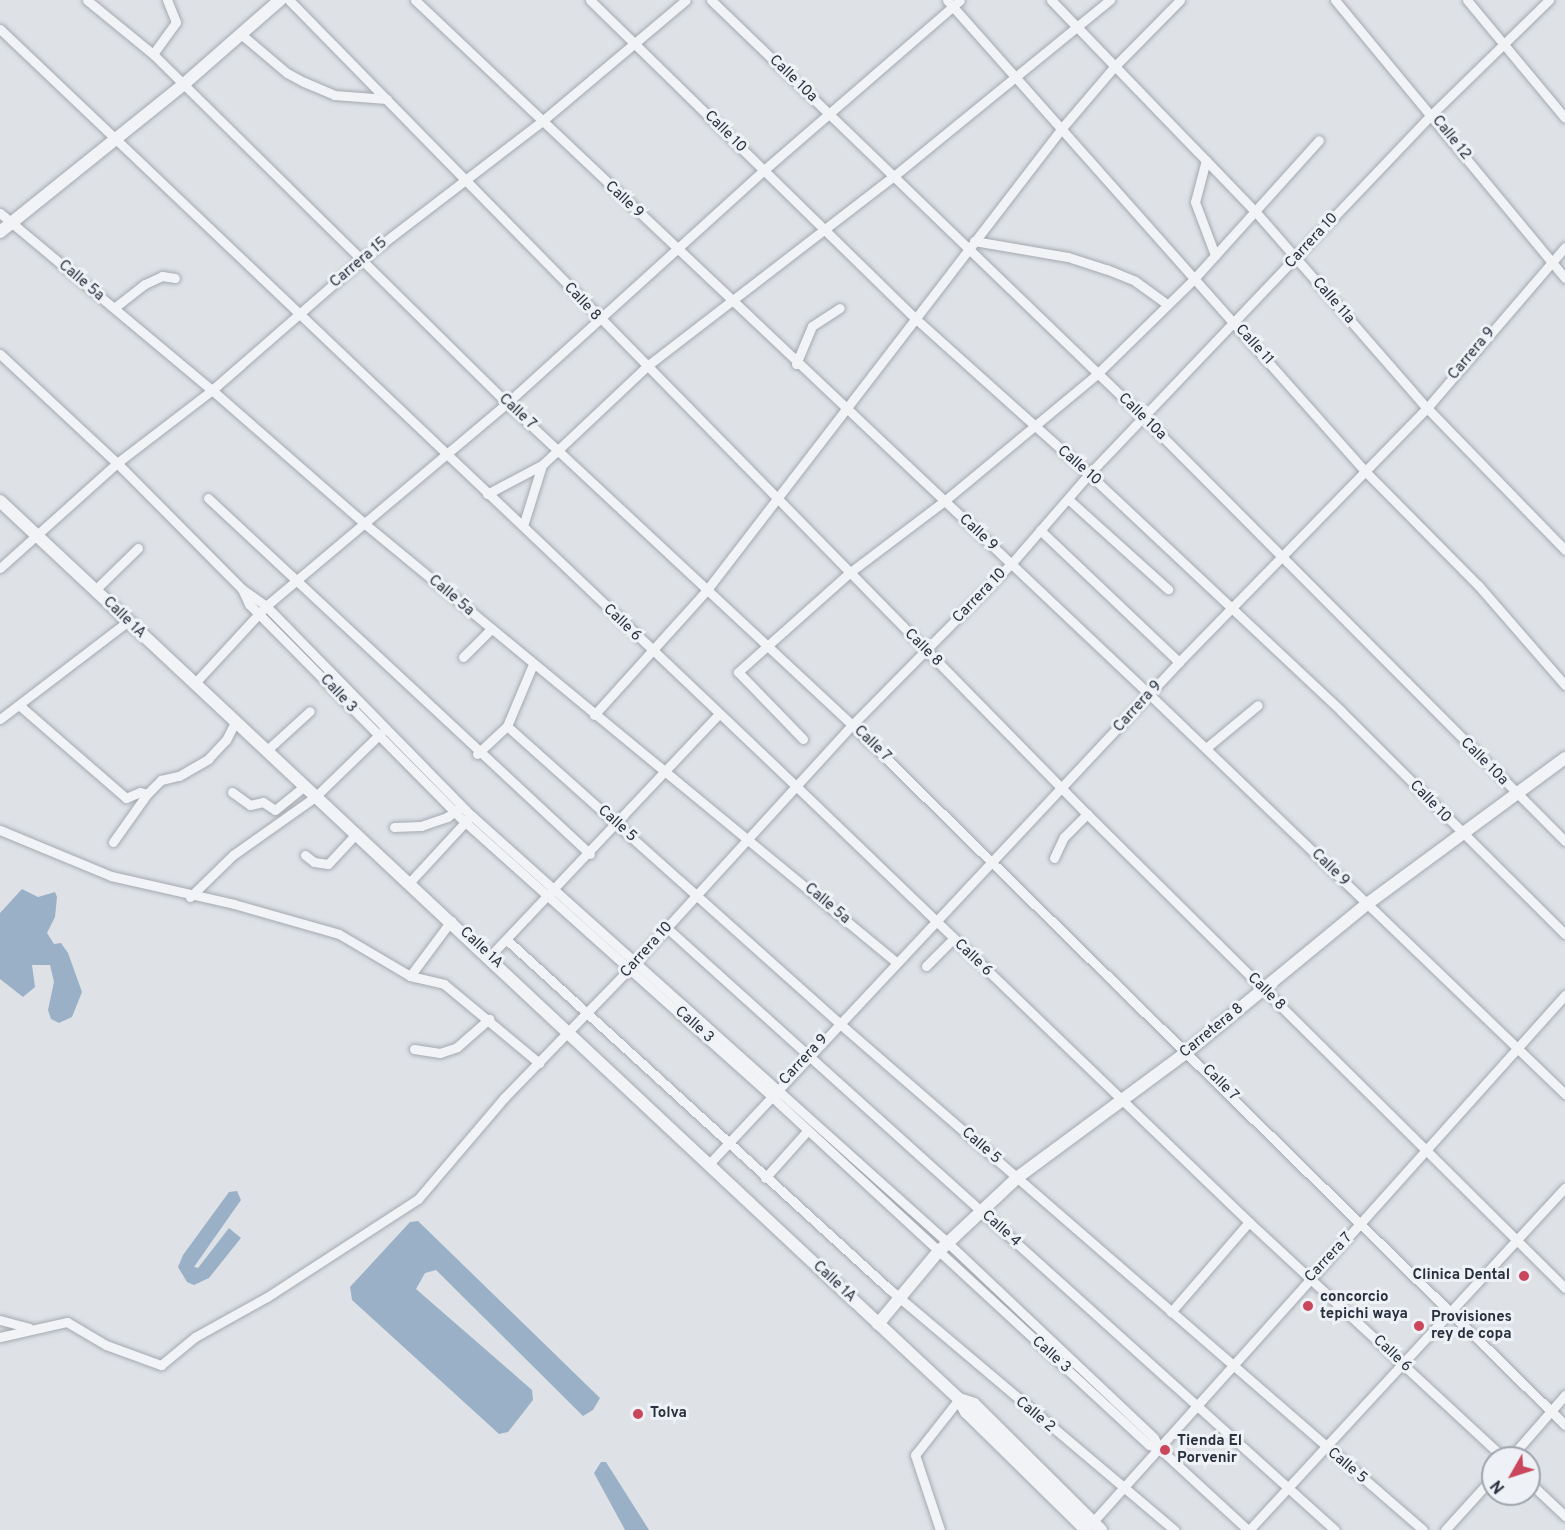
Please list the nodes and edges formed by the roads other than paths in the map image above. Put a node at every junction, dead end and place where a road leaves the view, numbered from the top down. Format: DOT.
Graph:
graph roads {
  1 [pos="87,0"];
  2 [pos="167,0"];
  3 [pos="280,0"];
  4 [pos="289,0"];
  5 [pos="415,0"];
  6 [pos="590,0"];
  7 [pos="686,0"];
  8 [pos="711,0"];
  9 [pos="1051,0"];
  10 [pos="1110,0"];
  11 [pos="1180,0"];
  12 [pos="1335,0"];
  13 [pos="1467,0"];
  14 [pos="1549,0"];
  15 [pos="953,2"];
  16 [pos="1077,28"];
  17 [pos="0,29"];
  18 [pos="242,35"];
  19 [pos="636,44"];
  20 [pos="1504,45"];
  21 [pos="153,54"];
  22 [pos="1114,67"];
  23 [pos="1017,77"];
  24 [pos="184,84"];
  25 [pos="387,99"];
  26 [pos="831,115"];
  27 [pos="1431,115"];
  28 [pos="1565,118"];
  29 [pos="541,122"];
  30 [pos="1062,128"];
  31 [pos="114,138"];
  32 [pos="1319,140"];
  33 [pos="1206,160"];
  34 [pos="764,170"];
  35 [pos="894,176"];
  36 [pos="465,178"];
  37 [pos="1254,210"];
  38 [pos="0,213"];
  39 [pos="12,223"];
  40 [pos="824,229"];
  41 [pos="0,232"];
  42 [pos="971,245"];
  43 [pos="1565,248"];
  44 [pos="677,250"];
  45 [pos="1215,255"];
  46 [pos="1295,258"];
  47 [pos="361,260"];
  48 [pos="1551,261"];
  49 [pos="175,278"];
  50 [pos="1565,278"];
  51 [pos="1193,280"];
  52 [pos="732,303"];
  53 [pos="1167,304"];
  54 [pos="114,308"];
  55 [pos="840,308"];
  56 [pos="300,314"];
  57 [pos="916,319"];
  58 [pos="600,321"];
  59 [pos="1236,324"];
  60 [pos="0,354"];
  61 [pos="796,364"];
  62 [pos="647,366"];
  63 [pos="1097,374"];
  64 [pos="212,390"];
  65 [pos="507,403"];
  66 [pos="1427,408"];
  67 [pos="843,409"];
  68 [pos="1144,418"];
  69 [pos="1034,428"];
  70 [pos="556,449"];
  71 [pos="446,455"];
  72 [pos="117,463"];
  73 [pos="542,465"];
  74 [pos="1364,470"];
  75 [pos="1089,474"];
  76 [pos="487,494"];
  77 [pos="777,495"];
  78 [pos="208,498"];
  79 [pos="1068,499"];
  80 [pos="0,501"];
  81 [pos="943,501"];
  82 [pos="365,524"];
  83 [pos="523,526"];
  84 [pos="1040,530"];
  85 [pos="36,533"];
  86 [pos="138,548"];
  87 [pos="1565,550"];
  88 [pos="1282,558"];
  89 [pos="1011,564"];
  90 [pos="0,568"];
  91 [pos="849,573"];
  92 [pos="298,581"];
  93 [pos="242,589"];
  94 [pos="1168,589"];
  95 [pos="95,590"];
  96 [pos="706,591"];
  97 [pos="266,606"];
  98 [pos="1233,608"];
  99 [pos="258,614"];
  100 [pos="127,622"];
  101 [pos="491,629"];
  102 [pos="765,645"];
  103 [pos="652,652"];
  104 [pos="927,652"];
  105 [pos="463,657"];
  106 [pos="1179,662"];
  107 [pos="533,664"];
  108 [pos="194,684"];
  109 [pos="1565,685"];
  110 [pos="1150,695"];
  111 [pos="19,705"];
  112 [pos="1257,705"];
  113 [pos="310,711"];
  114 [pos="719,714"];
  115 [pos="594,715"];
  116 [pos="0,719"];
  117 [pos="235,722"];
  118 [pos="852,725"];
  119 [pos="507,726"];
  120 [pos="381,733"];
  121 [pos="803,739"];
  122 [pos="1206,748"];
  123 [pos="266,751"];
  124 [pos="477,754"];
  125 [pos="1565,759"];
  126 [pos="665,771"];
  127 [pos="305,786"];
  128 [pos="796,786"];
  129 [pos="1063,789"];
  130 [pos="232,792"];
  131 [pos="147,794"];
  132 [pos="1518,795"];
  133 [pos="315,797"];
  134 [pos="458,808"];
  135 [pos="1087,814"];
  136 [pos="468,818"];
  137 [pos="618,825"];
  138 [pos="393,827"];
  139 [pos="0,830"];
  140 [pos="356,834"];
  141 [pos="1463,837"];
  142 [pos="749,838"];
  143 [pos="1565,841"];
  144 [pos="113,842"];
  145 [pos="590,854"];
  146 [pos="305,855"];
  147 [pos="1054,858"];
  148 [pos="994,863"];
  149 [pos="409,883"];
  150 [pos="553,892"];
  151 [pos="697,895"];
  152 [pos="190,897"];
  153 [pos="1367,904"];
  154 [pos="451,921"];
  155 [pos="935,922"];
  156 [pos="668,928"];
  157 [pos="1565,934"];
  158 [pos="953,939"];
  159 [pos="507,940"];
  160 [pos="490,956"];
  161 [pos="896,962"];
  162 [pos="634,965"];
  163 [pos="926,966"];
  164 [pos="410,976"];
  165 [pos="1263,989"];
  166 [pos="1565,995"];
  167 [pos="587,1015"];
  168 [pos="489,1019"];
  169 [pos="839,1023"];
  170 [pos="569,1033"];
  171 [pos="414,1049"];
  172 [pos="1515,1049"];
  173 [pos="1188,1050"];
  174 [pos="809,1055"];
  175 [pos="539,1063"];
  176 [pos="779,1088"];
  177 [pos="1565,1094"];
  178 [pos="771,1096"];
  179 [pos="1122,1101"];
  180 [pos="808,1130"];
  181 [pos="727,1144"];
  182 [pos="1425,1151"];
  183 [pos="708,1165"];
  184 [pos="765,1178"];
  185 [pos="1018,1178"];
  186 [pos="1565,1188"];
  187 [pos="980,1210"];
  188 [pos="1249,1222"];
  189 [pos="1362,1223"];
  190 [pos="1517,1240"];
  191 [pos="947,1242"];
  192 [pos="938,1252"];
  193 [pos="1310,1278"];
  194 [pos="1565,1288"];
  195 [pos="900,1296"];
  196 [pos="1450,1310"];
  197 [pos="1171,1312"];
  198 [pos="0,1320"];
  199 [pos="878,1324"];
  200 [pos="39,1328"];
  201 [pos="0,1337"];
  202 [pos="1402,1363"];
  203 [pos="1233,1367"];
  204 [pos="1565,1395"];
  205 [pos="958,1398"];
  206 [pos="1198,1404"];
  207 [pos="1550,1410"];
  208 [pos="1565,1425"];
  209 [pos="1491,1446"];
  210 [pos="1520,1446"];
  211 [pos="1323,1447"];
  212 [pos="1159,1448"];
  213 [pos="1288,1486"];
  214 [pos="1122,1489"];
  215 [pos="1481,1490"];
  216 [pos="1541,1493"];
  217 [pos="1565,1516"];
  218 [pos="1091,1528"];
  219 [pos="940,1530"];
  220 [pos="1174,1530"];
  221 [pos="1249,1530"];
  222 [pos="1335,1530"];
  223 [pos="1423,1530"];
  224 [pos="1445,1530"];
  1 -- 21 [label="street, Calle 7"];
  2 -- 21 [label="street"];
  3 -- 18 [label="street"];
  4 -- 25 [label="street, Calle 8"];
  5 -- 29 [label="street, Calle 9"];
  6 -- 19 [label="street, Calle 10"];
  7 -- 19 [label="street, Carrera 15"];
  8 -- 26 [label="street, Calle 10a"];
  9 -- 16 [label="street, Calle 11a"];
  10 -- 16 [label="street"];
  11 -- 22 [label="street"];
  12 -- 27 [label="street, Calle 12"];
  13 -- 20 [label="street"];
  14 -- 20 [label="street, Carrera 10"];
  15 -- 23 [label="street, Calle 11"];
  15 -- 26 [label="street"];
  16 -- 22 [label="street, Calle 11a"];
  16 -- 23 [label="street"];
  17 -- 31 [label="street, Calle 6"];
  18 -- 24 [label="street"];
  18 -- 25 [label="street"];
  19 -- 29 [label="street, Carrera 15"];
  19 -- 34 [label="street, Calle 10"];
  20 -- 27 [label="street, Carrera 10"];
  20 -- 28 [label="street"];
  21 -- 24 [label="street, Calle 7"];
  22 -- 30 [label="street"];
  22 -- 33 [label="street, Calle 11a"];
  23 -- 30 [label="street, Calle 11"];
  23 -- 35 [label="street"];
  24 -- 31 [label="street"];
  24 -- 47 [label="street, Calle 7"];
  25 -- 36 [label="street, Calle 8"];
  26 -- 34 [label="street"];
  26 -- 35 [label="street, Calle 10a"];
  27 -- 46 [label="street, Carrera 10"];
  27 -- 48 [label="street, Calle 12"];
  29 -- 36 [label="street, Carrera 15"];
  29 -- 44 [label="street, Calle 9"];
  30 -- 42 [label="street"];
  30 -- 51 [label="street, Calle 11"];
  31 -- 39 [label="street"];
  31 -- 56 [label="street, Calle 6"];
  32 -- 37 [label="street"];
  33 -- 37 [label="street, Calle 11a"];
  33 -- 45 [label="street"];
  34 -- 40 [label="street, Calle 10"];
  34 -- 44 [label="street"];
  35 -- 40 [label="street"];
  35 -- 42 [label="street, Calle 10a"];
  36 -- 47 [label="street, Carrera 15"];
  36 -- 58 [label="street, Calle 8"];
  37 -- 45 [label="street"];
  37 -- 46 [label="street, Calle 11a"];
  38 -- 39 [label="street, Calle 5a"];
  39 -- 41 [label="street"];
  39 -- 54 [label="street, Calle 5a"];
  40 -- 52 [label="street"];
  40 -- 57 [label="street, Calle 10"];
  42 -- 53 [label="street"];
  42 -- 57 [label="street"];
  42 -- 63 [label="street, Calle 10a"];
  43 -- 48 [label="street, Carrera 9"];
  44 -- 52 [label="street, Calle 9"];
  44 -- 58 [label="street"];
  45 -- 51 [label="street"];
  46 -- 59 [label="street, Carrera 10"];
  46 -- 66 [label="street, Calle 11a"];
  47 -- 56 [label="street, Carrera 15"];
  47 -- 65 [label="street, Calle 7"];
  48 -- 50 [label="street, Calle 12"];
  48 -- 66 [label="street, Carrera 9"];
  49 -- 54 [label="street"];
  51 -- 53 [label="street"];
  51 -- 59 [label="street, Calle 11"];
  52 -- 61 [label="street, Calle 9"];
  52 -- 62 [label="street"];
  53 -- 63 [label="street"];
  54 -- 64 [label="street, Calle 5a"];
  55 -- 61 [label="street"];
  56 -- 64 [label="street, Carrera 15"];
  56 -- 71 [label="street, Calle 6"];
  57 -- 67 [label="street"];
  57 -- 69 [label="street, Calle 10"];
  58 -- 62 [label="street, Calle 8"];
  58 -- 65 [label="street"];
  59 -- 68 [label="street, Carrera 10"];
  59 -- 74 [label="street, Calle 11"];
  60 -- 72 [label="street, Calle 3"];
  61 -- 67 [label="street, Calle 9"];
  62 -- 70 [label="street"];
  62 -- 77 [label="street, Calle 8"];
  63 -- 68 [label="street, Calle 10a"];
  63 -- 69 [label="street"];
  64 -- 72 [label="street, Carrera 15"];
  64 -- 82 [label="street, Calle 5a"];
  65 -- 70 [label="street, Calle 7"];
  65 -- 71 [label="street"];
  66 -- 74 [label="street, Carrera 9"];
  66 -- 87 [label="street, Calle 11a"];
  67 -- 77 [label="street"];
  67 -- 81 [label="street, Calle 9"];
  68 -- 75 [label="street, Carrera 10"];
  68 -- 88 [label="street, Calle 10a"];
  69 -- 75 [label="street, Calle 10"];
  69 -- 81 [label="street"];
  70 -- 73 [label="street"];
  70 -- 96 [label="street, Calle 7"];
  71 -- 76 [label="street, Calle 6"];
  71 -- 82 [label="street"];
  72 -- 85 [label="street, Carrera 15"];
  72 -- 93 [label="street, Calle 3"];
  73 -- 76 [label="street"];
  73 -- 83 [label="street"];
  74 -- 88 [label="street, Carrera 9"];
  74 -- 109 [label="street, Calle 11"];
  75 -- 79 [label="street, Carrera 10"];
  75 -- 98 [label="street, Calle 10"];
  76 -- 83 [label="street, Calle 6"];
  77 -- 91 [label="street, Calle 8"];
  77 -- 96 [label="street"];
  78 -- 92 [label="street"];
  79 -- 84 [label="street, Carrera 10"];
  79 -- 94 [label="street"];
  80 -- 85 [label="street, Calle 1A"];
  81 -- 89 [label="street, Calle 9"];
  81 -- 91 [label="street"];
  82 -- 92 [label="street"];
  82 -- 101 [label="street, Calle 5a"];
  83 -- 103 [label="street, Calle 6"];
  84 -- 89 [label="street, Carrera 10"];
  84 -- 106 [label="street"];
  85 -- 90 [label="street, Carrera 15"];
  85 -- 95 [label="street, Calle 1A"];
  86 -- 95 [label="street"];
  88 -- 98 [label="street, Carrera 9"];
  88 -- 132 [label="street, Calle 10a"];
  89 -- 104 [label="street, Carrera 10"];
  89 -- 110 [label="street, Calle 9"];
  91 -- 102 [label="street"];
  91 -- 104 [label="street, Calle 8"];
  92 -- 97 [label="street"];
  92 -- 124 [label="street"];
  93 -- 97 [label="street, Calle 3"];
  93 -- 99 [label="street, Calle 3"];
  95 -- 100 [label="street, Calle 1A"];
  96 -- 102 [label="street, Calle 7"];
  96 -- 103 [label="street"];
  97 -- 99 [label="street"];
  97 -- 120 [label="street, Calle 3"];
  98 -- 106 [label="street, Carrera 9"];
  98 -- 141 [label="street, Calle 10"];
  99 -- 108 [label="street"];
  99 -- 120 [label="street, Calle 3"];
  100 -- 108 [label="street, Calle 1A"];
  100 -- 111 [label="street"];
  101 -- 105 [label="street"];
  101 -- 107 [label="street, Calle 5a"];
  102 -- 118 [label="street, Calle 7"];
  102 -- 121 [label="street"];
  103 -- 114 [label="street, Calle 6"];
  103 -- 115 [label="street"];
  104 -- 118 [label="street, Carrera 10"];
  104 -- 129 [label="street, Calle 8"];
  106 -- 110 [label="street, Carrera 9"];
  107 -- 115 [label="street, Calle 5a"];
  107 -- 119 [label="street"];
  108 -- 117 [label="street, Calle 1A"];
  110 -- 122 [label="street, Calle 9"];
  110 -- 129 [label="street, Carrera 9"];
  111 -- 116 [label="street"];
  111 -- 131 [label="street"];
  112 -- 122 [label="street"];
  113 -- 123 [label="street"];
  114 -- 126 [label="street"];
  114 -- 128 [label="street, Calle 6"];
  115 -- 126 [label="street, Calle 5a"];
  117 -- 123 [label="street, Calle 1A"];
  117 -- 131 [label="street"];
  118 -- 128 [label="street, Carrera 10"];
  118 -- 148 [label="street, Calle 7"];
  119 -- 124 [label="street"];
  119 -- 137 [label="street, Calle 5"];
  120 -- 133 [label="street"];
  120 -- 134 [label="street, Calle 3"];
  122 -- 153 [label="street, Calle 9"];
  123 -- 127 [label="street, Calle 1A"];
  124 -- 145 [label="street"];
  125 -- 132 [label="street, Carretera 8"];
  126 -- 137 [label="street"];
  126 -- 142 [label="street, Calle 5a"];
  127 -- 130 [label="street"];
  127 -- 133 [label="street, Calle 1A"];
  128 -- 142 [label="street, Carrera 10"];
  128 -- 155 [label="street, Calle 6"];
  129 -- 135 [label="street, Calle 8"];
  129 -- 148 [label="street, Carrera 9"];
  131 -- 144 [label="street"];
  132 -- 141 [label="street, Carretera 8"];
  132 -- 143 [label="street, Calle 10a"];
  133 -- 140 [label="street, Calle 1A"];
  133 -- 152 [label="street"];
  134 -- 136 [label="street, Calle 3"];
  134 -- 138 [label="street"];
  135 -- 147 [label="street"];
  135 -- 165 [label="street, Calle 8"];
  136 -- 149 [label="street"];
  136 -- 150 [label="street, Calle 3"];
  137 -- 145 [label="street"];
  137 -- 151 [label="street, Calle 5"];
  139 -- 152 [label="street"];
  140 -- 146 [label="street"];
  140 -- 149 [label="street, Calle 1A"];
  141 -- 153 [label="street, Carretera 8"];
  141 -- 157 [label="street, Calle 10"];
  142 -- 151 [label="street, Carrera 10"];
  142 -- 161 [label="street, Calle 5a"];
  145 -- 150 [label="street"];
  148 -- 155 [label="street, Carrera 9"];
  148 -- 173 [label="street, Calle 7"];
  149 -- 154 [label="street, Calle 1A"];
  150 -- 159 [label="street"];
  150 -- 162 [label="street, Calle 3"];
  151 -- 156 [label="street, Carrera 10"];
  151 -- 169 [label="street, Calle 5"];
  152 -- 164 [label="street"];
  153 -- 165 [label="street, Carretera 8"];
  153 -- 172 [label="street, Calle 9"];
  154 -- 160 [label="street, Calle 1A"];
  154 -- 164 [label="street"];
  155 -- 158 [label="street, Calle 6"];
  155 -- 161 [label="street, Carrera 9"];
  156 -- 162 [label="street, Carrera 10"];
  156 -- 174 [label="street, Calle 4"];
  158 -- 163 [label="street"];
  158 -- 179 [label="street, Calle 6"];
  159 -- 160 [label="street"];
  159 -- 167 [label="street, Calle 2"];
  160 -- 170 [label="street, Calle 1A"];
  161 -- 169 [label="street, Carrera 9"];
  162 -- 167 [label="street, Carrera 10"];
  162 -- 176 [label="street, Calle 3"];
  162 -- 178 [label="street, Calle 3"];
  164 -- 168 [label="street"];
  165 -- 173 [label="street, Carretera 8"];
  165 -- 182 [label="street, Calle 8"];
  166 -- 172 [label="street, Carrera 7"];
  167 -- 170 [label="street, Carrera 10"];
  167 -- 181 [label="street, Calle 2"];
  168 -- 171 [label="street"];
  168 -- 175 [label="street"];
  169 -- 174 [label="street, Carrera 9"];
  169 -- 185 [label="street, Calle 5"];
  170 -- 175 [label="street, Carrera 10"];
  170 -- 183 [label="street, Calle 1A"];
  172 -- 177 [label="street, Calle 9"];
  172 -- 182 [label="street, Carrera 7"];
  173 -- 179 [label="street, Carretera 8"];
  173 -- 189 [label="street, Calle 7"];
  174 -- 176 [label="street, Carrera 9"];
  174 -- 187 [label="street, Calle 4"];
  175 -- 200 [label="street, Carrera 10"];
  176 -- 178 [label="street, Carrera 9"];
  176 -- 191 [label="street, Calle 3"];
  178 -- 180 [label="street, Calle 3"];
  178 -- 181 [label="street, Carrera 9"];
  179 -- 185 [label="street, Carretera 8"];
  179 -- 188 [label="street, Calle 6"];
  180 -- 184 [label="street"];
  180 -- 192 [label="street, Calle 3"];
  181 -- 183 [label="street, Carrera 9"];
  181 -- 184 [label="street, Calle 2"];
  182 -- 189 [label="street, Carrera 7"];
  182 -- 190 [label="street, Calle 8"];
  183 -- 199 [label="street, Calle 1A"];
  184 -- 195 [label="street, Calle 2"];
  185 -- 187 [label="street, Carretera 8"];
  185 -- 197 [label="street, Calle 5"];
  186 -- 190 [label="street"];
  187 -- 191 [label="street, Carretera 8"];
  187 -- 206 [label="street, Calle 4"];
  188 -- 193 [label="street, Calle 6"];
  188 -- 197 [label="street"];
  189 -- 193 [label="street, Carrera 7"];
  189 -- 196 [label="street, Calle 7"];
  190 -- 194 [label="street, Calle 8"];
  190 -- 196 [label="street"];
  191 -- 192 [label="street, Carretera 8"];
  191 -- 212 [label="street, Calle 3"];
  192 -- 195 [label="street, Carretera 8"];
  192 -- 212 [label="street, Calle 3"];
  193 -- 202 [label="street, Calle 6"];
  193 -- 203 [label="street, Carrera 7"];
  195 -- 199 [label="street, Carretera 8"];
  195 -- 214 [label="street, Calle 2"];
  196 -- 202 [label="street"];
  196 -- 207 [label="street, Calle 7"];
  197 -- 203 [label="street, Calle 5"];
  198 -- 200 [label="street"];
  199 -- 205 [label="street, Calle 1A"];
  200 -- 201 [label="street"];
  202 -- 209 [label="street, Calle 6"];
  202 -- 211 [label="street"];
  203 -- 206 [label="street, Carrera 7"];
  203 -- 211 [label="street, Calle 5"];
  204 -- 207 [label="street"];
  205 -- 218 [label="street, Calle 1A"];
  205 -- 219 [label="street"];
  206 -- 212 [label="street, Carrera 7"];
  206 -- 213 [label="street, Calle 4"];
  207 -- 208 [label="street, Calle 7"];
  207 -- 210 [label="street"];
  211 -- 213 [label="street"];
  211 -- 223 [label="street, Calle 5"];
  212 -- 214 [label="street, Carrera 7"];
  212 -- 221 [label="street, Calle 3"];
  213 -- 221 [label="street"];
  213 -- 222 [label="street, Calle 4"];
  214 -- 218 [label="street, Carrera 7"];
  214 -- 220 [label="street, Calle 2"];
  215 -- 224 [label="street"];
  216 -- 217 [label="street"];
}
